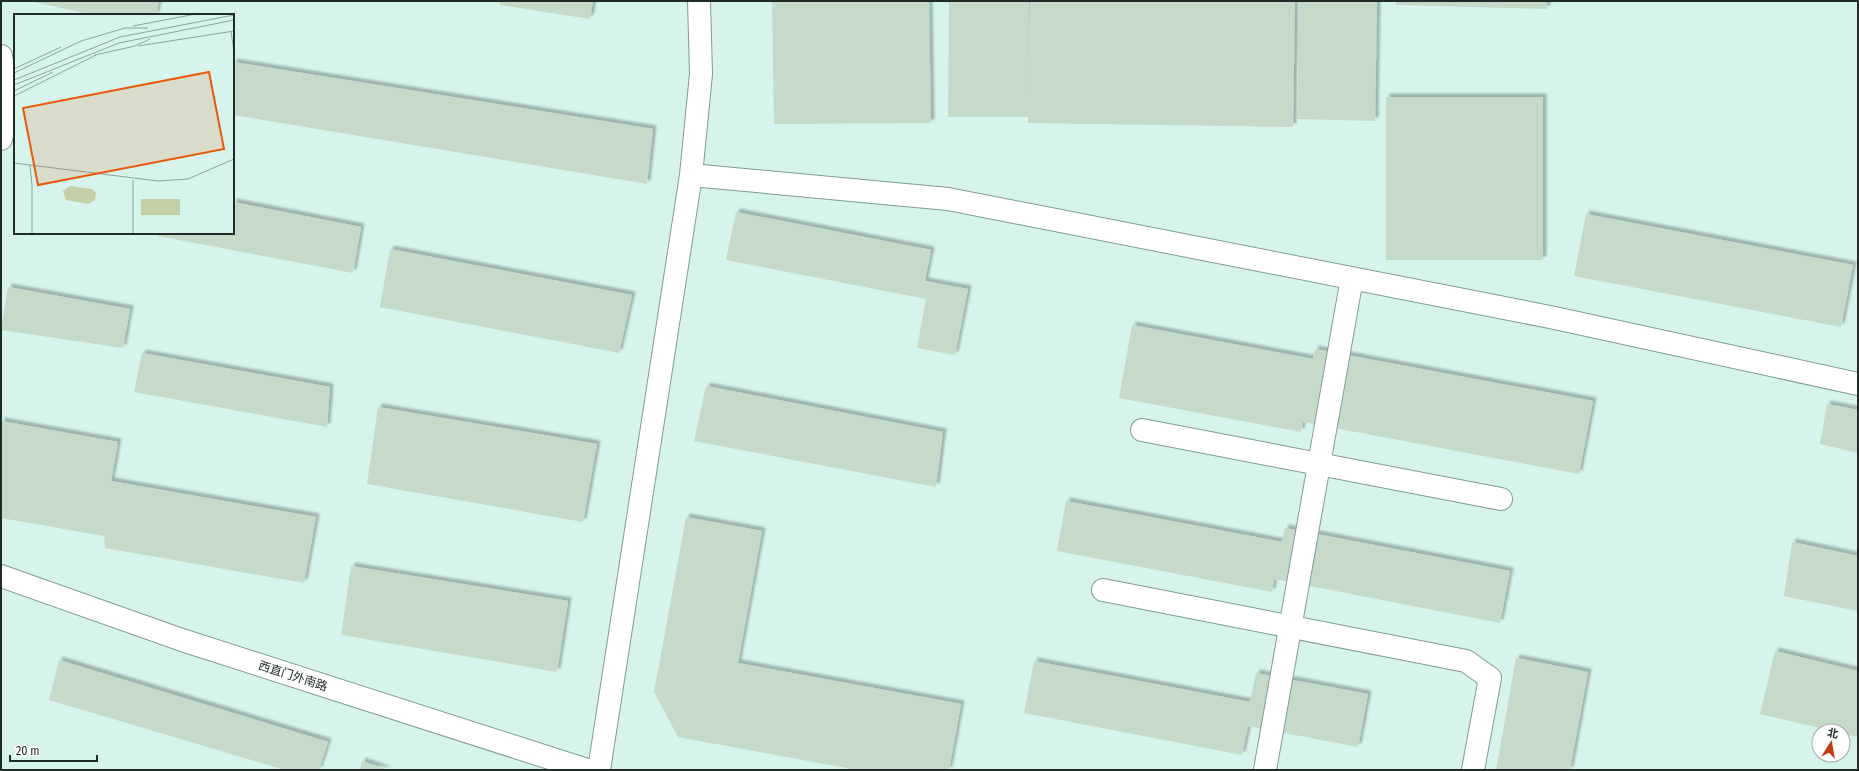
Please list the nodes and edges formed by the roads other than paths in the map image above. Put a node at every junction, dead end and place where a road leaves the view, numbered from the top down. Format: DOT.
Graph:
graph roads {
  1 [pos="699,1"];
  2 [pos="1,56"];
  3 [pos="1,139"];
  4 [pos="691,175"];
  5 [pos="1352,278"];
  6 [pos="1858,384"];
  7 [pos="1142,430"];
  8 [pos="1319,464"];
  9 [pos="1501,499"];
  10 [pos="1,576"];
  11 [pos="1103,590"];
  12 [pos="1290,627"];
  13 [pos="587,770"];
  14 [pos="600,770"];
  15 [pos="1265,770"];
  16 [pos="1473,770"];
  1 -- 4 [label="street"];
  2 -- 3 [label="street"];
  4 -- 5 [label="street"];
  4 -- 14 [label="street"];
  5 -- 6 [label="street"];
  5 -- 8 [label="street"];
  7 -- 8 [label="street"];
  8 -- 9 [label="street"];
  8 -- 12 [label="street"];
  10 -- 13 [label="street, 西直门外南路"];
  11 -- 12 [label="street"];
  12 -- 15 [label="street"];
  12 -- 16 [label="street"];
}
